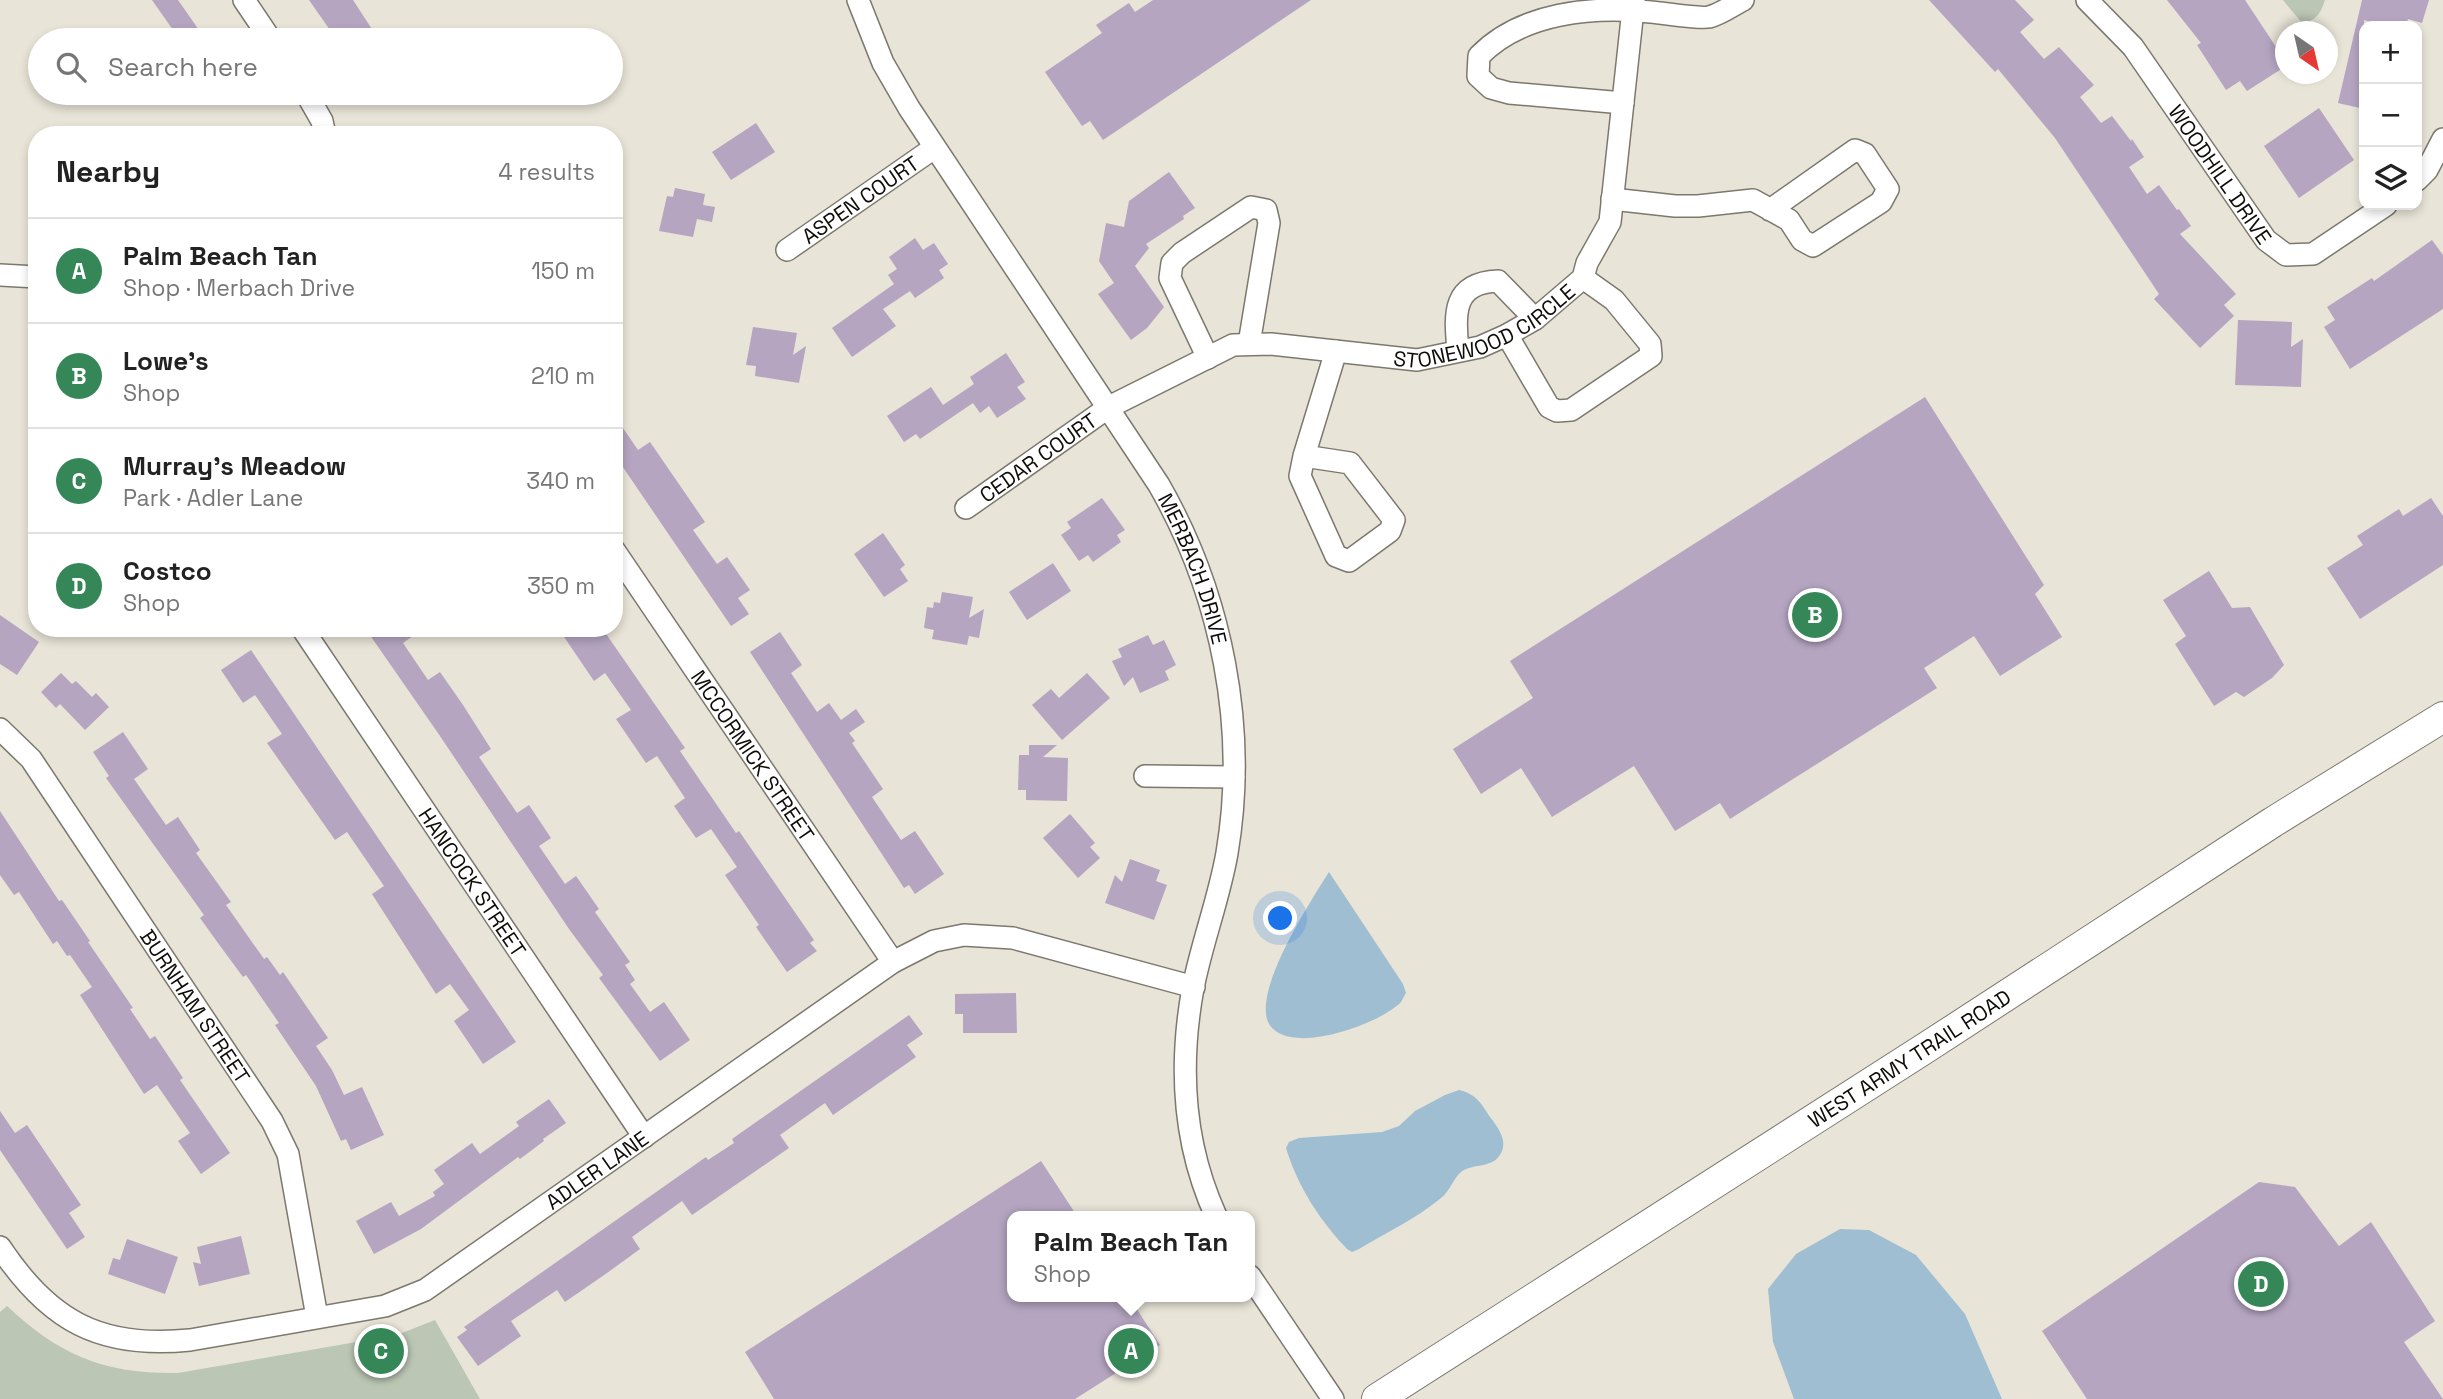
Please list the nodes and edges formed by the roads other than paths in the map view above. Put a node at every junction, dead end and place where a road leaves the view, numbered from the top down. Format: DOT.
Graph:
graph roads {
  1 [pos="244,0"];
  2 [pos="858,0"];
  3 [pos="1743,0"];
  4 [pos="2087,0"];
  5 [pos="1634,5"];
  6 [pos="263,28"];
  7 [pos="1623,103"];
  8 [pos="313,105"];
  9 [pos="323,126"];
  10 [pos="2443,139"];
  11 [pos="934,148"];
  12 [pos="2422,175"];
  13 [pos="1612,199"];
  14 [pos="1770,209"];
  15 [pos="2379,210"];
  16 [pos="788,250"];
  17 [pos="0,275"];
  18 [pos="28,277"];
  19 [pos="1583,278"];
  20 [pos="1535,319"];
  21 [pos="1507,335"];
  22 [pos="1248,344"];
  23 [pos="1336,351"];
  24 [pos="1458,351"];
  25 [pos="1208,358"];
  26 [pos="1109,407"];
  27 [pos="1304,456"];
  28 [pos="966,508"];
  29 [pos="623,563"];
  30 [pos="308,637"];
  31 [pos="2443,718"];
  32 [pos="0,729"];
  33 [pos="1145,776"];
  34 [pos="1234,777"];
  35 [pos="892,962"];
  36 [pos="1194,987"];
  37 [pos="644,1137"];
  38 [pos="1214,1211"];
  39 [pos="0,1247"];
  40 [pos="1255,1283"];
  41 [pos="317,1317"];
  42 [pos="1333,1399"];
  43 [pos="1377,1399"];
  1 -- 6 [label="street"];
  2 -- 11 [label="street, MERBACH DRIVE"];
  3 -- 5 [label="street"];
  4 -- 15 [label="street, WOODHILL DRIVE"];
  5 -- 7 [label="street, STONEWOOD CIRCLE"];
  5 -- 7 [label="street"];
  7 -- 13 [label="street, STONEWOOD CIRCLE"];
  8 -- 9 [label="street"];
  10 -- 12 [label="street"];
  11 -- 16 [label="street, ASPEN COURT"];
  11 -- 26 [label="street, MERBACH DRIVE"];
  13 -- 14 [label="street"];
  13 -- 19 [label="street, STONEWOOD CIRCLE"];
  14 -- 14 [label="street"];
  17 -- 18 [label="street"];
  19 -- 20 [label="street, STONEWOOD CIRCLE"];
  19 -- 21 [label="street"];
  20 -- 21 [label="street, STONEWOOD CIRCLE"];
  20 -- 24 [label="street"];
  21 -- 24 [label="street, STONEWOOD CIRCLE"];
  22 -- 23 [label="street, STONEWOOD CIRCLE"];
  22 -- 25 [label="street, STONEWOOD CIRCLE"];
  22 -- 25 [label="street"];
  23 -- 24 [label="street, STONEWOOD CIRCLE"];
  23 -- 27 [label="street"];
  25 -- 26 [label="street, STONEWOOD CIRCLE"];
  26 -- 28 [label="street, CEDAR COURT"];
  26 -- 34 [label="street, MERBACH DRIVE"];
  27 -- 27 [label="street"];
  29 -- 35 [label="street, MCCORMICK STREET"];
  30 -- 37 [label="street, HANCOCK STREET"];
  31 -- 43 [label="main road, WEST ARMY TRAIL ROAD"];
  32 -- 41 [label="street, BURNHAM STREET"];
  33 -- 34 [label="street"];
  34 -- 36 [label="street, MERBACH DRIVE"];
  35 -- 36 [label="street, ADLER LANE"];
  35 -- 37 [label="street, ADLER LANE"];
  36 -- 38 [label="street, MERBACH DRIVE"];
  37 -- 41 [label="street, ADLER LANE"];
  39 -- 41 [label="street, ADLER LANE"];
  40 -- 42 [label="street"];
}
